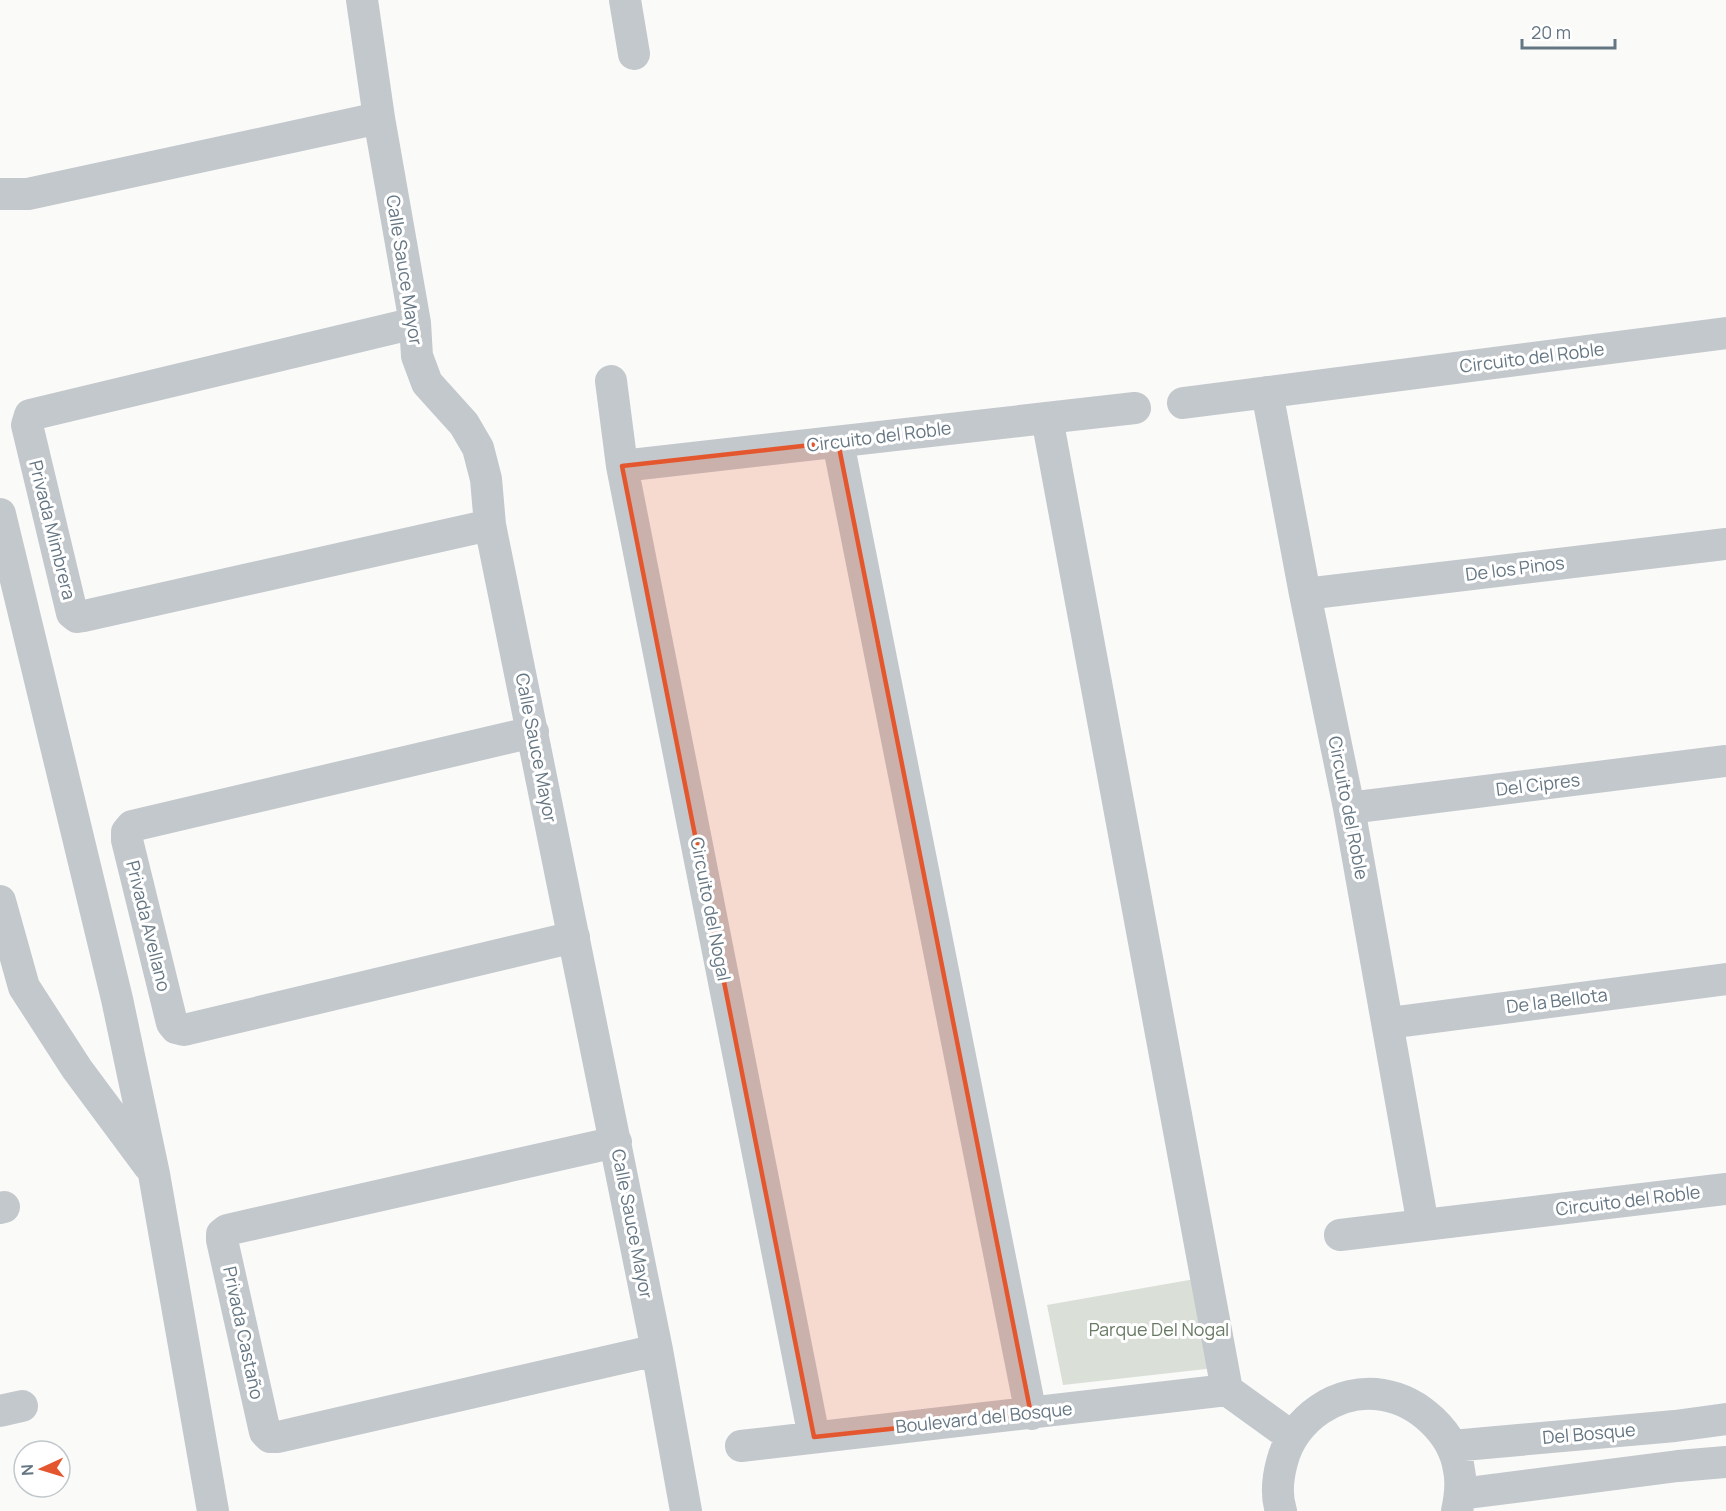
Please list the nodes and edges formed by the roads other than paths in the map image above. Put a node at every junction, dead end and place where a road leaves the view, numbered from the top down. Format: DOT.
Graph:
graph roads {
  1 [pos="362,0"];
  2 [pos="625,0"];
  3 [pos="634,54"];
  4 [pos="379,118"];
  5 [pos="0,194"];
  6 [pos="415,323"];
  7 [pos="1726,333"];
  8 [pos="611,381"];
  9 [pos="1267,392"];
  10 [pos="1183,404"];
  11 [pos="1135,408"];
  12 [pos="1047,418"];
  13 [pos="838,442"];
  14 [pos="622,466"];
  15 [pos="0,514"];
  16 [pos="490,525"];
  17 [pos="1726,544"];
  18 [pos="1305,594"];
  19 [pos="533,732"];
  20 [pos="1726,761"];
  21 [pos="1349,808"];
  22 [pos="0,901"];
  23 [pos="574,937"];
  24 [pos="1726,979"];
  25 [pos="1389,1023"];
  26 [pos="616,1142"];
  27 [pos="154,1174"];
  28 [pos="1726,1189"];
  29 [pos="1423,1225"];
  30 [pos="1340,1235"];
  31 [pos="657,1350"];
  32 [pos="1227,1390"];
  33 [pos="1031,1414"];
  34 [pos="1726,1419"];
  35 [pos="814,1437"];
  36 [pos="1292,1437"];
  37 [pos="741,1446"];
  38 [pos="1452,1446"];
  39 [pos="1726,1462"];
  40 [pos="1458,1502"];
  41 [pos="213,1511"];
  42 [pos="686,1511"];
  43 [pos="1281,1511"];
  1 -- 4 [label="street, Calle Sauce Mayor"];
  2 -- 3 [label="street"];
  4 -- 5 [label="street"];
  4 -- 6 [label="street, Calle Sauce Mayor"];
  6 -- 16 [label="street, Calle Sauce Mayor"];
  6 -- 16 [label="street, Privada Mimbrera"];
  7 -- 9 [label="street, Circuito del Roble"];
  8 -- 14 [label="street, Circuito del Nogal"];
  9 -- 10 [label="street, Circuito del Roble"];
  9 -- 18 [label="street, Circuito del Roble"];
  11 -- 12 [label="street, Circuito del Roble"];
  12 -- 13 [label="street, Circuito del Roble"];
  12 -- 32 [label="street"];
  13 -- 14 [label="street, Circuito del Roble"];
  13 -- 33 [label="street"];
  14 -- 35 [label="street, Circuito del Nogal"];
  15 -- 27 [label="street"];
  16 -- 19 [label="street, Calle Sauce Mayor"];
  17 -- 18 [label="street, De los Pinos"];
  18 -- 21 [label="street, Circuito del Roble"];
  19 -- 23 [label="street, Calle Sauce Mayor"];
  19 -- 23 [label="street, Privada Avellano"];
  20 -- 21 [label="street, Del Cipres"];
  21 -- 25 [label="street, Circuito del Roble"];
  22 -- 27 [label="street"];
  23 -- 26 [label="street, Calle Sauce Mayor"];
  24 -- 25 [label="street, De la Bellota"];
  25 -- 29 [label="street, Circuito del Roble"];
  26 -- 31 [label="street, Calle Sauce Mayor"];
  26 -- 31 [label="street, Privada Castaño"];
  27 -- 41 [label="street"];
  28 -- 29 [label="street, Circuito del Roble"];
  29 -- 30 [label="street, Circuito del Roble"];
  31 -- 42 [label="street, Calle Sauce Mayor"];
  32 -- 33 [label="street, Boulevard del Bosque"];
  32 -- 36 [label="street"];
  33 -- 35 [label="street, Boulevard del Bosque"];
  34 -- 38 [label="street, Del Bosque"];
  35 -- 37 [label="street, Boulevard del Bosque"];
  36 -- 38 [label="street"];
  36 -- 43 [label="street"];
  38 -- 40 [label="street"];
  39 -- 40 [label="street"];
}
